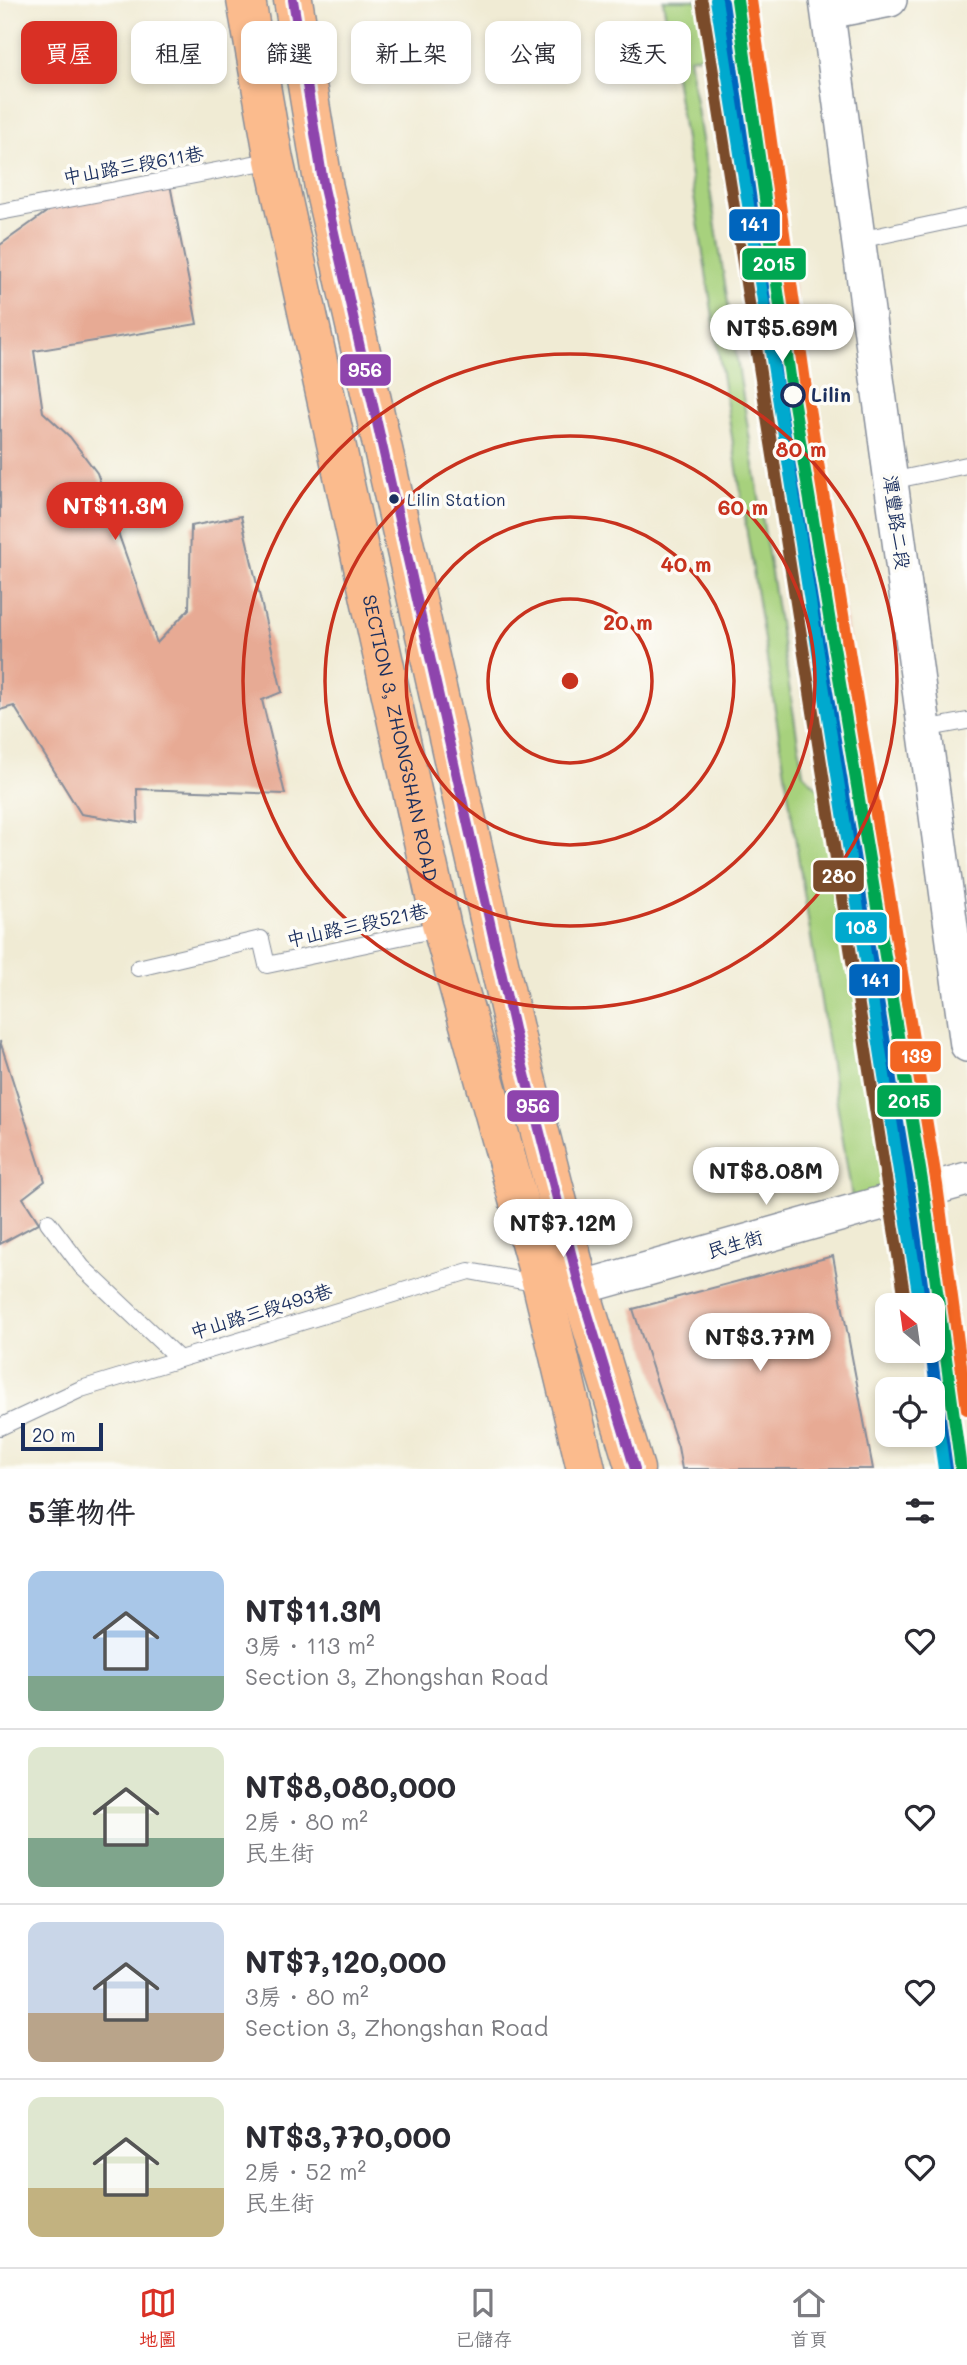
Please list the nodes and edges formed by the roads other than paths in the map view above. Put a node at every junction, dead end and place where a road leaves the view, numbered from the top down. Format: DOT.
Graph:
graph roads {
  1 [pos="246,0"];
  2 [pos="293,0"];
  3 [pos="890,0"];
  4 [pos="827,6"];
  5 [pos="274,160"];
  6 [pos="0,212"];
  7 [pos="967,218"];
  8 [pos="859,240"];
  9 [pos="967,465"];
  10 [pos="891,481"];
  11 [pos="967,721"];
  12 [pos="924,729"];
  13 [pos="442,928"];
  14 [pos="961,964"];
  15 [pos="138,968"];
  16 [pos="967,1045"];
  17 [pos="967,1179"];
  18 [pos="48,1222"];
  19 [pos="542,1284"];
  20 [pos="580,1288"];
  21 [pos="178,1358"];
  22 [pos="0,1427"];
  23 [pos="586,1469"];
  24 [pos="635,1469"];
  1 -- 5 [label="main road, SECTION 3, ZHONGSHAN ROAD"];
  2 -- 20 [label="main road"];
  3 -- 4 [label="street"];
  4 -- 8 [label="street, 潭豐路二段"];
  5 -- 6 [label="lane, 中山路三段611巷"];
  5 -- 13 [label="main road, SECTION 3, ZHONGSHAN ROAD"];
  7 -- 8 [label="lane"];
  8 -- 10 [label="street, 潭豐路二段"];
  9 -- 10 [label="lane"];
  10 -- 12 [label="street, 潭豐路二段"];
  11 -- 12 [label="lane"];
  12 -- 14 [label="street, 潭豐路二段"];
  13 -- 15 [label="lane, 中山路三段521巷"];
  13 -- 19 [label="main road, SECTION 3, ZHONGSHAN ROAD"];
  14 -- 16 [label="street, 潭豐路二段"];
  17 -- 20 [label="street, 民生街"];
  18 -- 21 [label="lane"];
  19 -- 20 [label="street, 民生街"];
  19 -- 21 [label="lane, 中山路三段493巷"];
  19 -- 23 [label="main road, SECTION 3, ZHONGSHAN ROAD"];
  20 -- 24 [label="main road"];
  21 -- 22 [label="lane, 中山路三段493巷"];
}
